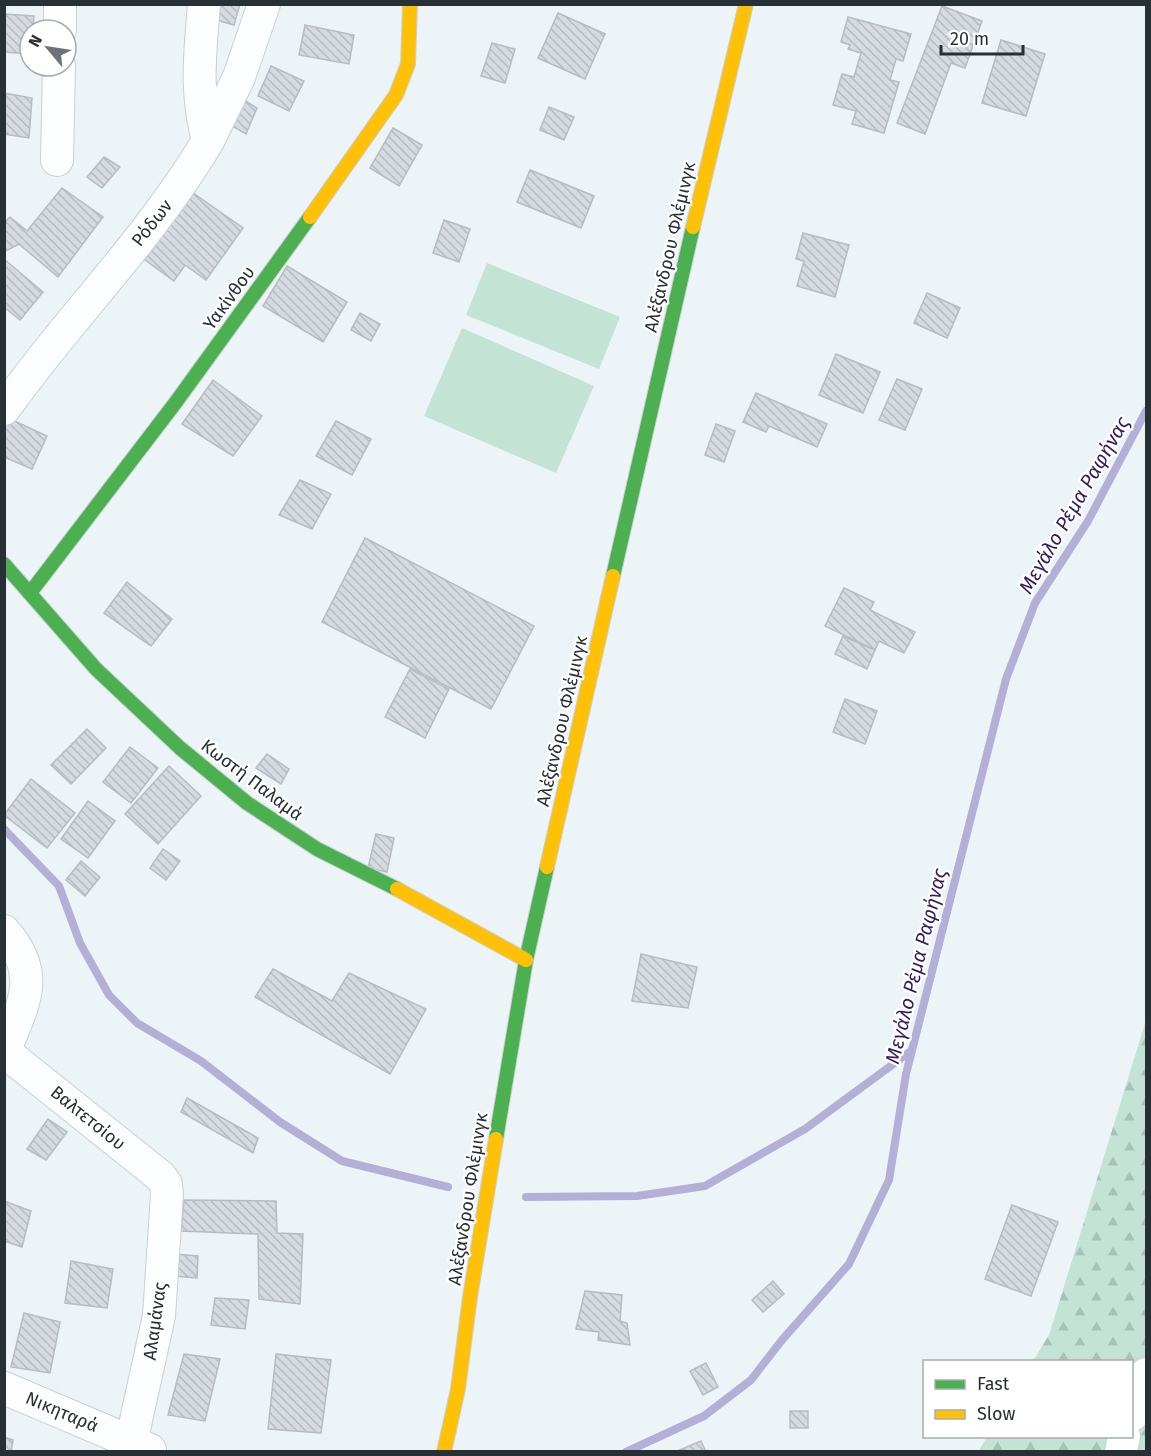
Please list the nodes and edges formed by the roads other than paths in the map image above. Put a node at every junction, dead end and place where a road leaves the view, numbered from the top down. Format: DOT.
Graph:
graph roads {
  1 [pos="204,4"];
  2 [pos="264,4"];
  3 [pos="411,4"];
  4 [pos="746,4"];
  5 [pos="59,78"];
  6 [pos="208,141"];
  7 [pos="57,160"];
  8 [pos="4,409"];
  9 [pos="4,564"];
  10 [pos="30,593"];
  11 [pos="4,931"];
  12 [pos="526,960"];
  13 [pos="5,1052"];
  14 [pos="167,1189"];
  15 [pos="1146,1374"];
  16 [pos="4,1388"];
  17 [pos="1133,1410"];
  18 [pos="138,1448"];
  19 [pos="444,1452"];
  1 -- 6 [label="street"];
  2 -- 6 [label="street, Ρόδων"];
  3 -- 10 [label="main road, Υακίνθου"];
  4 -- 12 [label="main road, Αλέξανδρου Φλέμινγκ"];
  5 -- 7 [label="street"];
  6 -- 8 [label="street, Ρόδων"];
  9 -- 10 [label="main road, Κωστή Παλαμά"];
  10 -- 12 [label="main road, Κωστή Παλαμά"];
  11 -- 13 [label="street"];
  12 -- 19 [label="main road, Αλέξανδρου Φλέμινγκ"];
  13 -- 14 [label="street, Βαλτετσίου"];
  14 -- 18 [label="street, Αλαμάνας"];
  15 -- 17 [label="street"];
  16 -- 18 [label="street, Νικηταρά"];
}
